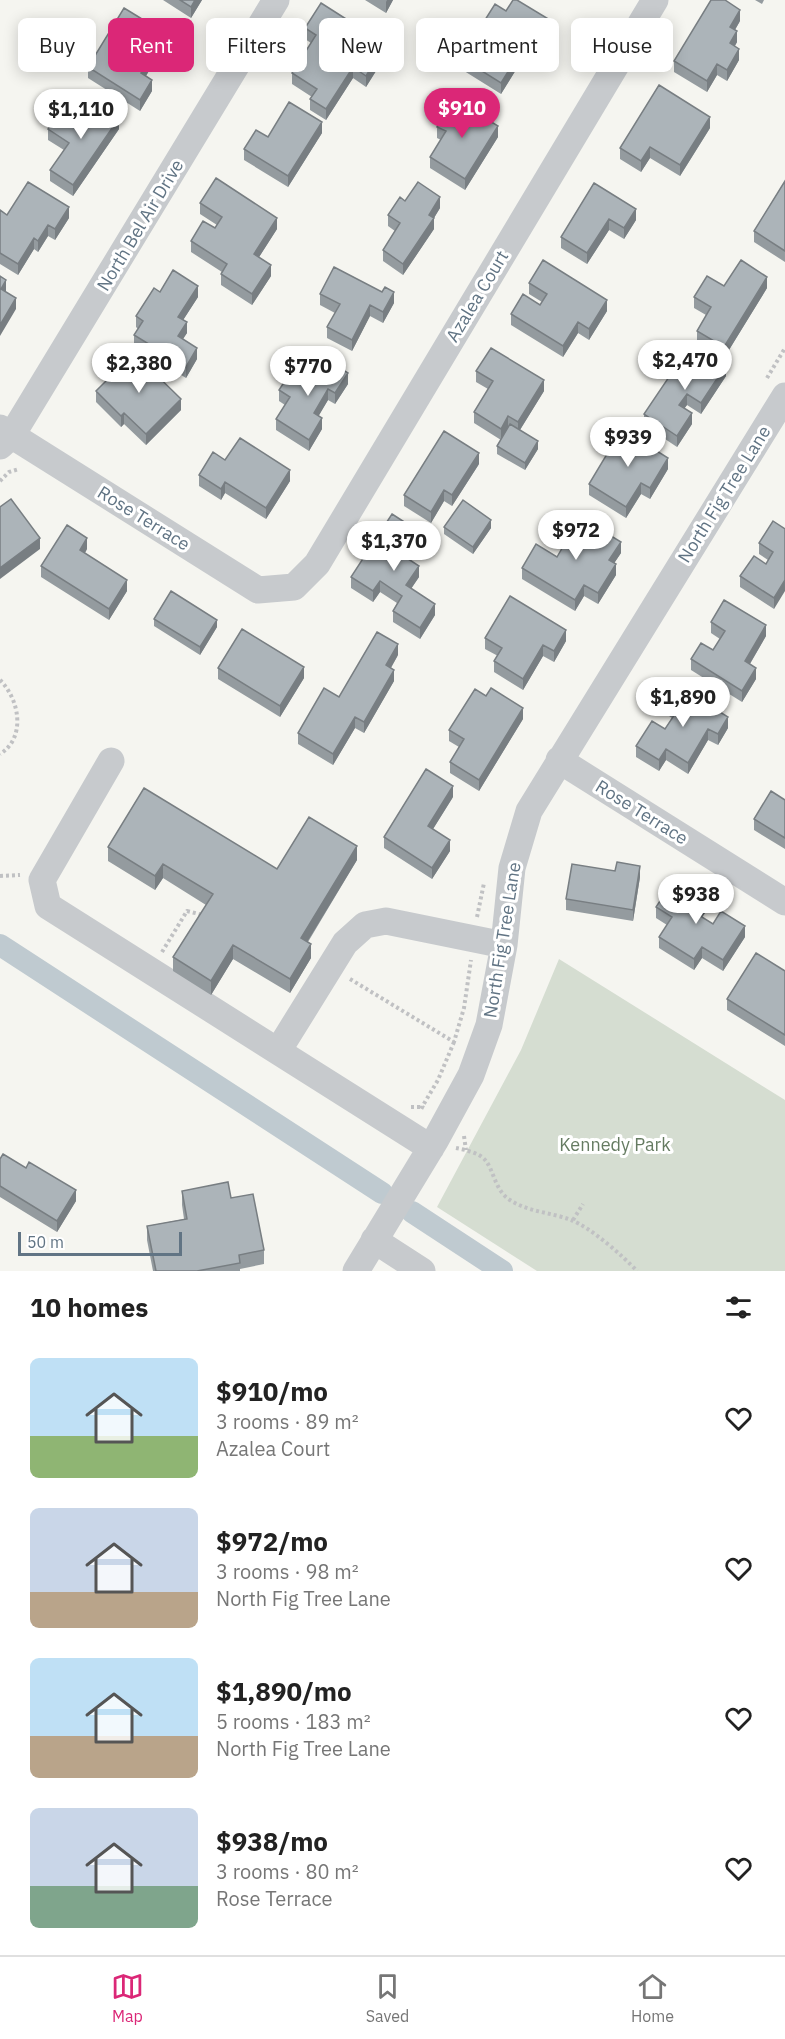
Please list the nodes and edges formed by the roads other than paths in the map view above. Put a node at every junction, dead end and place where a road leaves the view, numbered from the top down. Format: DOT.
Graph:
graph roads {
  1 [pos="276,0"];
  2 [pos="655,0"];
  3 [pos="785,396"];
  4 [pos="4,436"];
  5 [pos="294,587"];
  6 [pos="559,760"];
  7 [pos="111,761"];
  8 [pos="785,902"];
  9 [pos="504,945"];
  10 [pos="278,1051"];
  11 [pos="433,1144"];
  12 [pos="374,1240"];
  13 [pos="356,1271"];
  14 [pos="423,1271"];
  1 -- 4 [label="street, North Bel Air Drive"];
  2 -- 5 [label="street, Azalea Court"];
  3 -- 6 [label="street, North Fig Tree Lane"];
  4 -- 5 [label="street, Rose Terrace"];
  6 -- 8 [label="street, Rose Terrace"];
  6 -- 9 [label="street, North Fig Tree Lane"];
  7 -- 10 [label="street"];
  9 -- 10 [label="street"];
  9 -- 11 [label="street, North Fig Tree Lane"];
  10 -- 11 [label="street"];
  11 -- 12 [label="street, North Fig Tree Lane"];
  12 -- 13 [label="street, North Fig Tree Lane"];
  12 -- 14 [label="street"];
}
